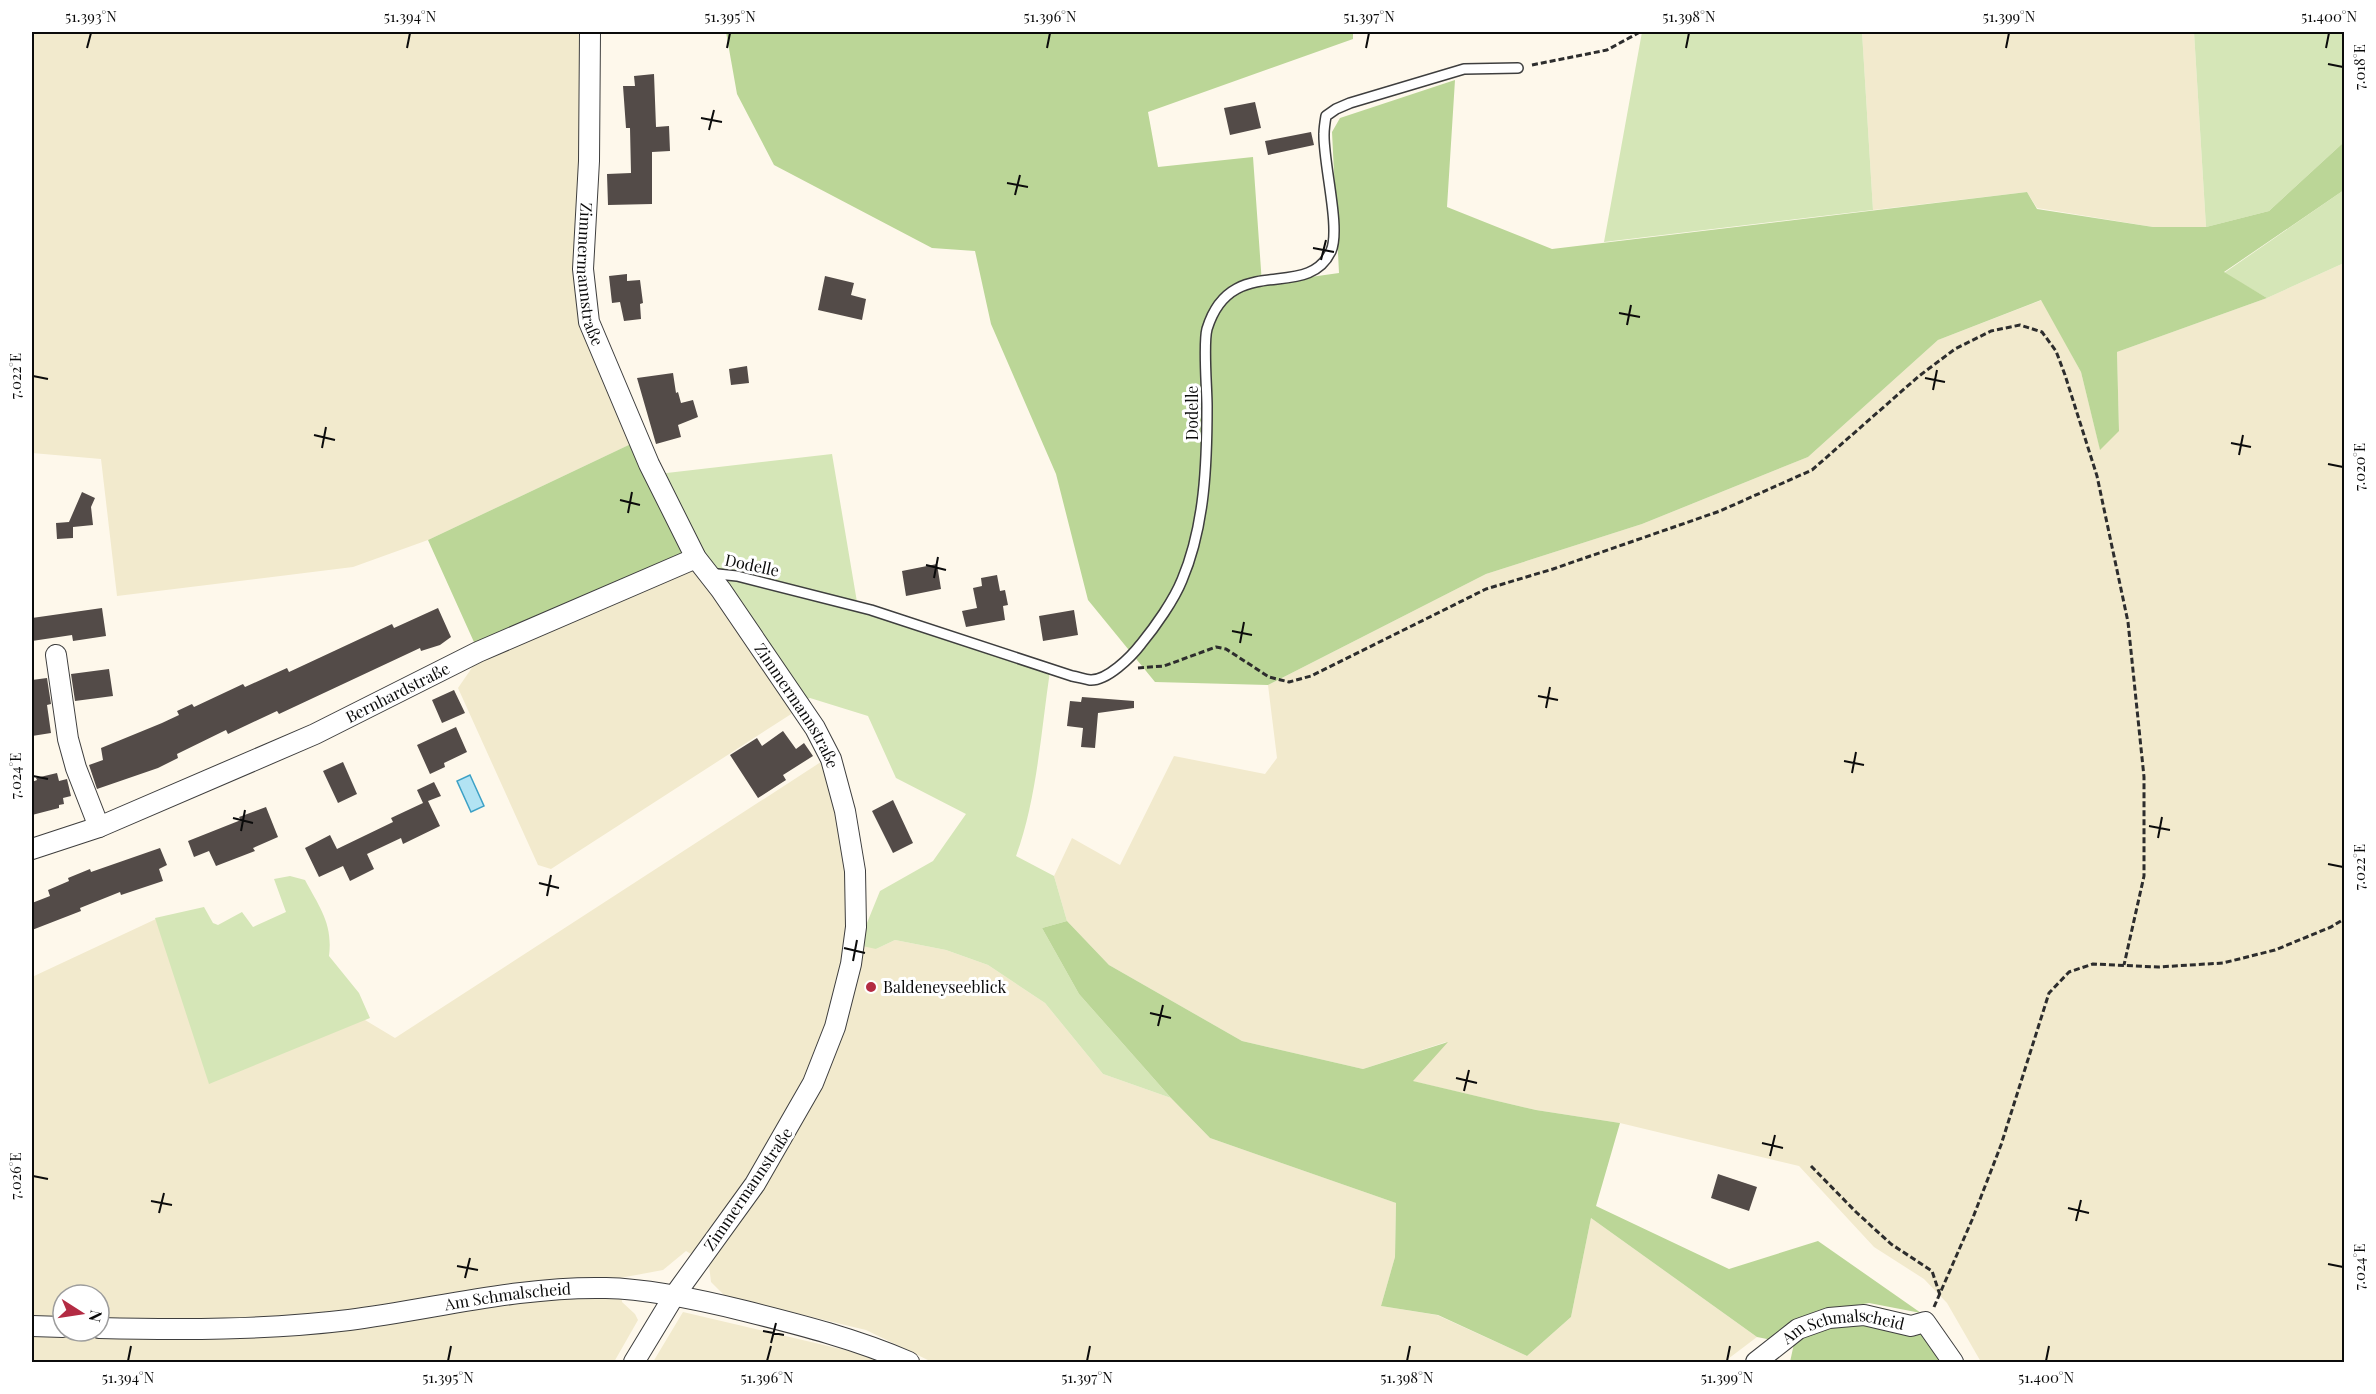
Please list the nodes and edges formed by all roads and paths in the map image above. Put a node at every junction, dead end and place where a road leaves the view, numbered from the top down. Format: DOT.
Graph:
graph roads {
  1 [pos="590,32"];
  2 [pos="1640,32"];
  3 [pos="1518,68"];
  4 [pos="702,565"];
  5 [pos="56,656"];
  6 [pos="1114,670"];
  7 [pos="99,827"];
  8 [pos="32,849"];
  9 [pos="2344,919"];
  10 [pos="2124,965"];
  11 [pos="1811,1166"];
  12 [pos="1941,1295"];
  13 [pos="674,1296"];
  14 [pos="1925,1322"];
  15 [pos="32,1326"];
  16 [pos="51,1327"];
  17 [pos="111,1328"];
  18 [pos="634,1362"];
  19 [pos="909,1362"];
  20 [pos="1756,1362"];
  21 [pos="1953,1362"];
  1 -- 4 [label="street, Zimmermannstraße"];
  2 -- 3 [label="path"];
  3 -- 6 [label="lane, Dodelle"];
  4 -- 6 [label="lane, Dodelle"];
  4 -- 7 [label="street, Bernhardstraße"];
  4 -- 13 [label="street, Zimmermannstraße"];
  5 -- 7 [label="street"];
  6 -- 10 [label="path"];
  7 -- 8 [label="street, Bernhardstraße"];
  9 -- 10 [label="path"];
  10 -- 12 [label="path"];
  11 -- 12 [label="path"];
  12 -- 14 [label="path"];
  13 -- 17 [label="street, Am Schmalscheid"];
  13 -- 18 [label="street, Zimmermannstraße"];
  13 -- 19 [label="street, Am Schmalscheid"];
  14 -- 20 [label="street, Am Schmalscheid"];
  14 -- 21 [label="street, Am Schmalscheid"];
  15 -- 16 [label="street"];
}
